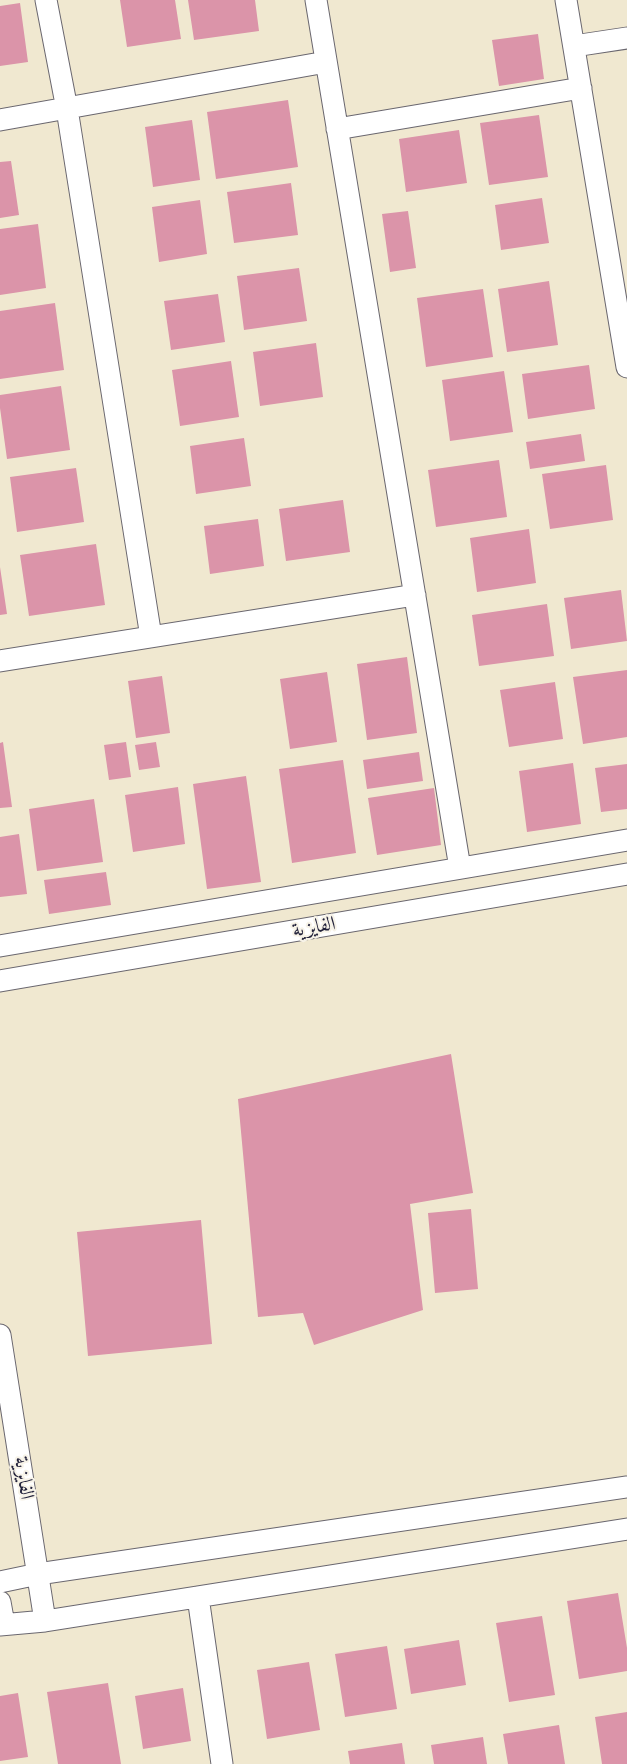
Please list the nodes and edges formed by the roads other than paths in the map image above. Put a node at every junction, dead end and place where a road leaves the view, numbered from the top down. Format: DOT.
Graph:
graph roads {
  1 [pos="46,0"];
  2 [pos="316,0"];
  3 [pos="566,0"];
  4 [pos="627,38"];
  5 [pos="574,46"];
  6 [pos="326,62"];
  7 [pos="581,88"];
  8 [pos="66,108"];
  9 [pos="0,120"];
  10 [pos="337,129"];
  11 [pos="622,302"];
  12 [pos="627,367"];
  13 [pos="415,595"];
  14 [pos="152,637"];
  15 [pos="0,661"];
  16 [pos="627,840"];
  17 [pos="460,868"];
  18 [pos="627,874"];
  19 [pos="0,946"];
  20 [pos="0,981"];
  21 [pos="0,1335"];
  22 [pos="627,1488"];
  23 [pos="627,1528"];
  24 [pos="38,1574"];
  25 [pos="0,1582"];
  26 [pos="198,1597"];
  27 [pos="0,1602"];
  28 [pos="45,1621"];
  29 [pos="2,1624"];
  30 [pos="222,1764"];
  1 -- 8 [label="street"];
  2 -- 6 [label="street"];
  3 -- 5 [label="street"];
  4 -- 5 [label="street"];
  5 -- 7 [label="street"];
  6 -- 8 [label="street"];
  6 -- 10 [label="street"];
  7 -- 10 [label="street"];
  7 -- 11 [label="street"];
  8 -- 9 [label="street"];
  8 -- 14 [label="street"];
  10 -- 13 [label="street"];
  11 -- 12 [label="street"];
  13 -- 14 [label="street"];
  13 -- 17 [label="street"];
  14 -- 15 [label="street"];
  16 -- 17 [label="street, الفايزية"];
  17 -- 19 [label="street, الفايزية"];
  18 -- 20 [label="street, الفايزية"];
  21 -- 24 [label="street, الفايزية"];
  22 -- 24 [label="street"];
  23 -- 26 [label="street"];
  24 -- 25 [label="street"];
  24 -- 28 [label="street, الفايزية"];
  26 -- 28 [label="street"];
  26 -- 30 [label="street"];
  27 -- 29 [label="street"];
  28 -- 29 [label="street"];
}
